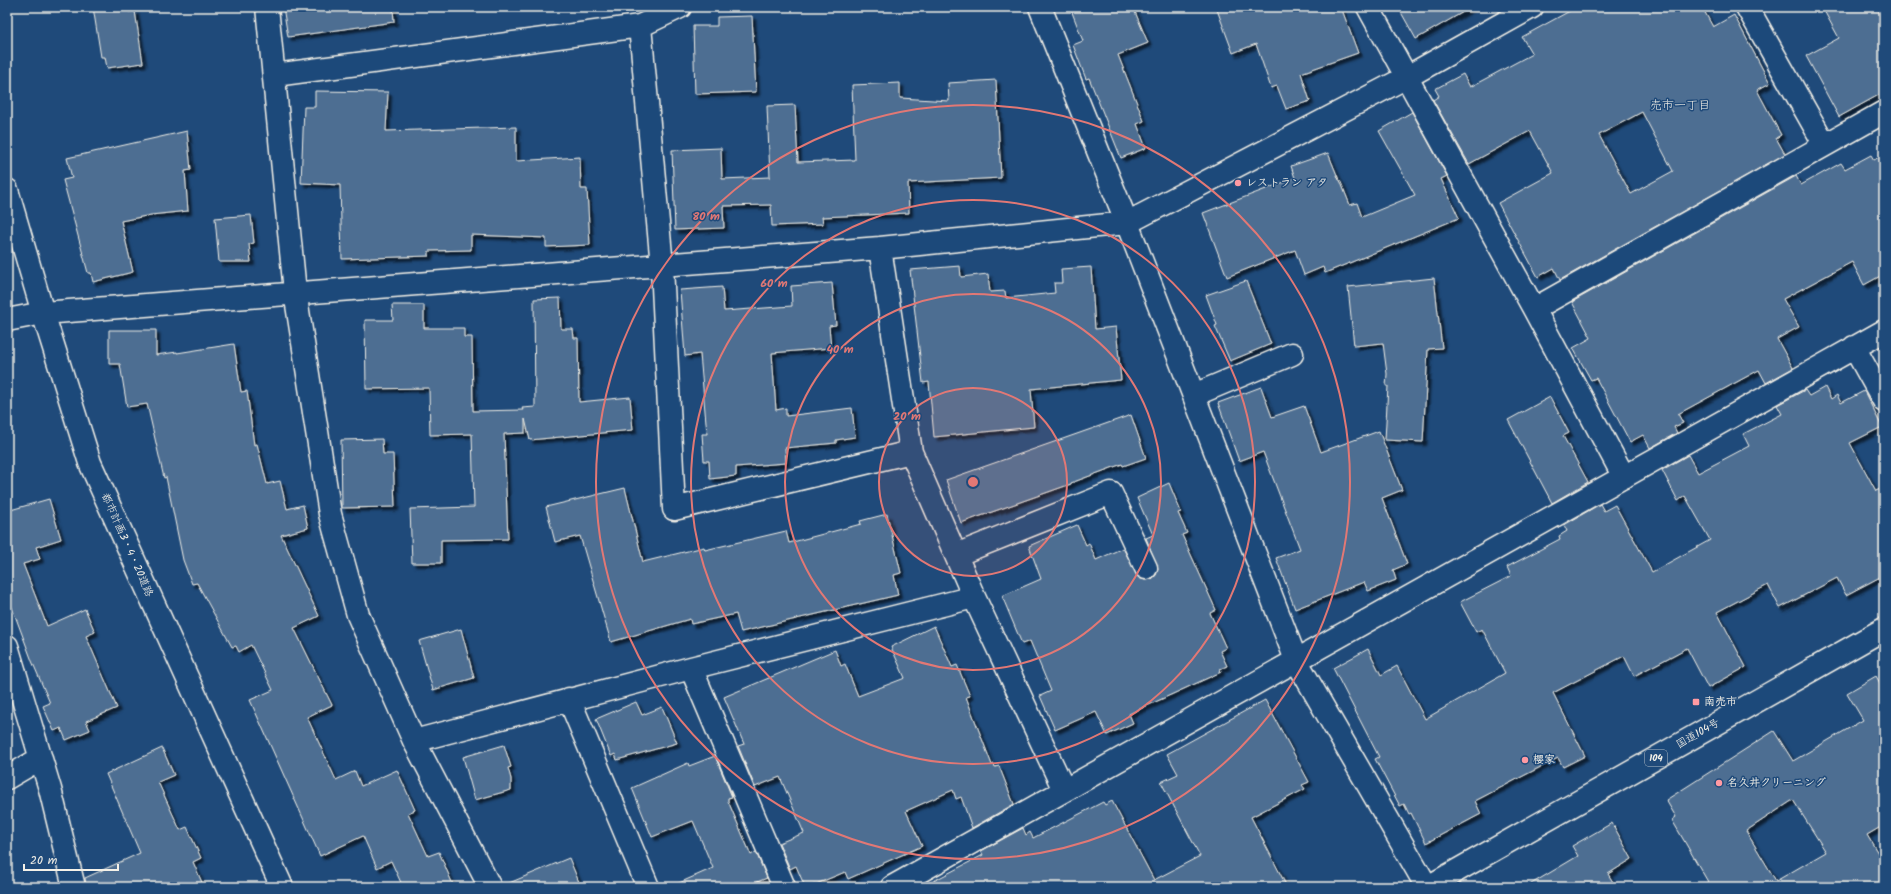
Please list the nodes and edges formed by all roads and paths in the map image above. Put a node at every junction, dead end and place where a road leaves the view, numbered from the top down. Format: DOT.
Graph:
graph roads {
  1 [pos="267,7"];
  2 [pos="680,7"];
  3 [pos="1040,7"];
  4 [pos="1368,7"];
  5 [pos="1532,7"];
  6 [pos="1747,7"];
  7 [pos="640,26"];
  8 [pos="275,75"];
  9 [pos="1407,77"];
  10 [pos="1884,112"];
  11 [pos="1825,145"];
  12 [pos="7,190"];
  13 [pos="1127,223"];
  14 [pos="880,248"];
  15 [pos="662,266"];
  16 [pos="295,292"];
  17 [pos="1534,309"];
  18 [pos="43,313"];
  19 [pos="7,320"];
  20 [pos="1884,331"];
  21 [pos="1854,347"];
  22 [pos="1292,354"];
  23 [pos="1194,395"];
  24 [pos="1884,401"];
  25 [pos="911,452"];
  26 [pos="1624,477"];
  27 [pos="956,555"];
  28 [pos="1146,568"];
  29 [pos="974,597"];
  30 [pos="1884,629"];
  31 [pos="7,646"];
  32 [pos="1296,660"];
  33 [pos="690,668"];
  34 [pos="569,700"];
  35 [pos="414,741"];
  36 [pos="41,758"];
  37 [pos="7,778"];
  38 [pos="1064,790"];
  39 [pos="74,887"];
  40 [pos="282,887"];
  41 [pos="490,887"];
  42 [pos="648,887"];
  43 [pos="784,887"];
  44 [pos="892,887"];
  45 [pos="1428,887"];
  1 -- 8 [label="main road"];
  2 -- 7 [label="main road"];
  3 -- 13 [label="main road"];
  4 -- 9 [label="main road"];
  5 -- 9 [label="main road"];
  6 -- 11 [label="main road"];
  7 -- 8 [label="main road"];
  7 -- 15 [label="main road"];
  8 -- 16 [label="main road"];
  9 -- 13 [label="main road"];
  9 -- 17 [label="main road"];
  10 -- 11 [label="main road"];
  11 -- 17 [label="main road"];
  12 -- 18 [label="main road, 都市計画3・4・20道路"];
  13 -- 14 [label="main road"];
  13 -- 23 [label="main road"];
  14 -- 15 [label="main road"];
  14 -- 25 [label="main road"];
  15 -- 16 [label="main road"];
  15 -- 25 [label="main road"];
  16 -- 18 [label="main road"];
  16 -- 35 [label="main road"];
  17 -- 26 [label="main road"];
  18 -- 19 [label="main road"];
  18 -- 40 [label="main road, 都市計画3・4・20道路"];
  20 -- 21 [label="main road"];
  21 -- 24 [label="main road"];
  21 -- 26 [label="main road"];
  22 -- 23 [label="main road"];
  23 -- 32 [label="main road"];
  25 -- 27 [label="main road"];
  26 -- 32 [label="main road"];
  27 -- 28 [label="main road"];
  27 -- 29 [label="main road"];
  29 -- 33 [label="main road"];
  29 -- 38 [label="main road"];
  30 -- 45 [label="main road, 国道104号 / 104"];
  31 -- 36 [label="main road"];
  32 -- 38 [label="main road"];
  32 -- 45 [label="main road"];
  33 -- 34 [label="main road"];
  33 -- 43 [label="main road"];
  34 -- 35 [label="main road"];
  34 -- 42 [label="main road"];
  35 -- 41 [label="main road"];
  36 -- 37 [label="main road"];
  36 -- 39 [label="main road"];
  38 -- 44 [label="main road"];
}
